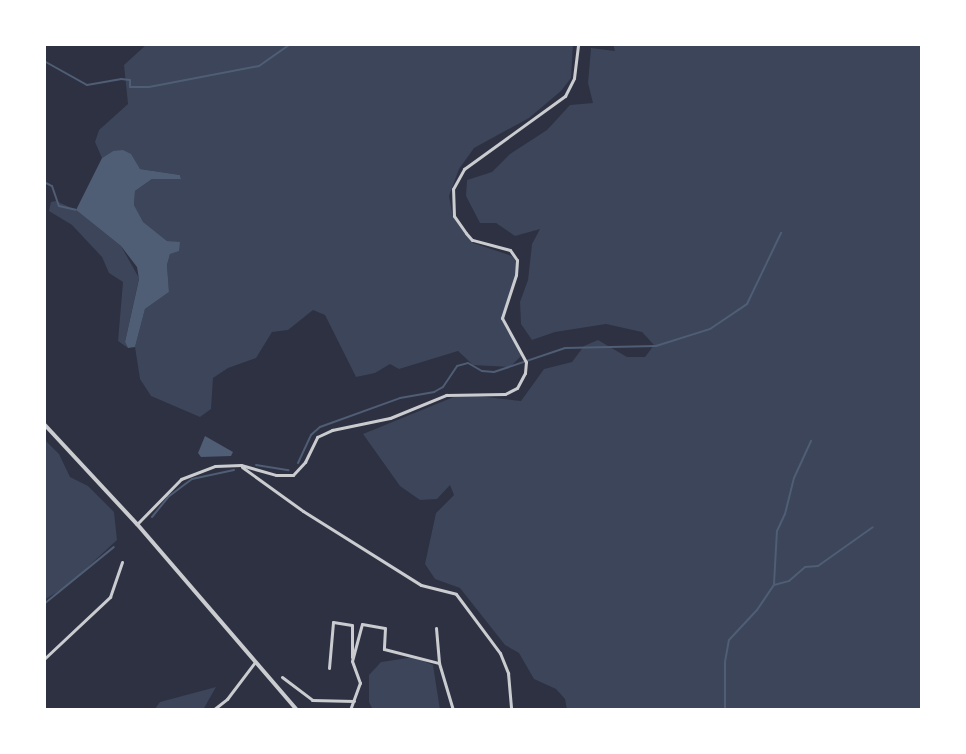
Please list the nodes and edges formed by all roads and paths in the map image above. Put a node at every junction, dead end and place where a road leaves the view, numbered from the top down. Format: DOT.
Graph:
graph roads {
  1 [pos="578,44"];
  2 [pos="44,424"];
  3 [pos="241,465"];
  4 [pos="137,524"];
  5 [pos="122,562"];
  6 [pos="436,628"];
  7 [pos="44,659"];
  8 [pos="352,661"];
  9 [pos="255,662"];
  10 [pos="439,663"];
  11 [pos="329,668"];
  12 [pos="282,677"];
  13 [pos="354,701"];
  14 [pos="213,710"];
  15 [pos="297,710"];
  16 [pos="351,710"];
  17 [pos="453,710"];
  18 [pos="511,710"];
  1 -- 3 [label="street"];
  2 -- 4 [label="street"];
  3 -- 4 [label="street"];
  3 -- 18 [label="street"];
  4 -- 9 [label="street"];
  5 -- 7 [label="street"];
  6 -- 10 [label="street"];
  8 -- 10 [label="street"];
  8 -- 11 [label="street"];
  8 -- 13 [label="street"];
  9 -- 14 [label="street"];
  9 -- 15 [label="street"];
  10 -- 17 [label="street"];
  12 -- 13 [label="street"];
  13 -- 16 [label="street"];
}
